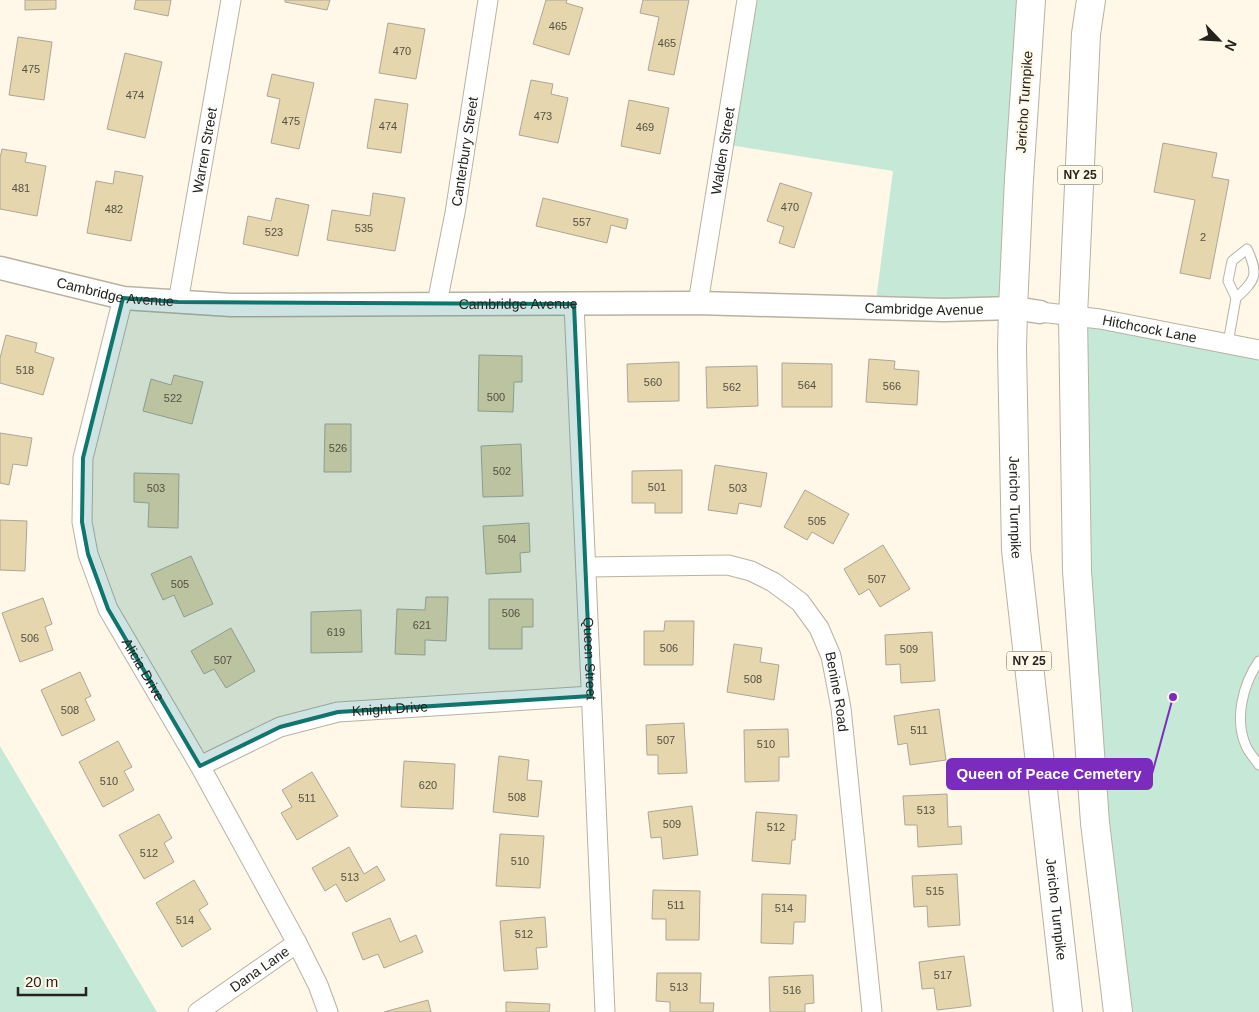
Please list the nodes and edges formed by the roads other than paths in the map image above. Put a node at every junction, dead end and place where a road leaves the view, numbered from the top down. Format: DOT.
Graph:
graph roads {
  1 [pos="232,0"];
  2 [pos="488,0"];
  3 [pos="747,0"];
  4 [pos="1031,0"];
  5 [pos="1091,0"];
  6 [pos="0,268"];
  7 [pos="123,298"];
  8 [pos="1236,298"];
  9 [pos="178,302"];
  10 [pos="438,303"];
  11 [pos="698,303"];
  12 [pos="574,304"];
  13 [pos="1014,308"];
  14 [pos="1040,312"];
  15 [pos="1073,316"];
  16 [pos="1228,343"];
  17 [pos="1259,350"];
  18 [pos="588,567"];
  19 [pos="1259,661"];
  20 [pos="591,696"];
  21 [pos="1259,765"];
  22 [pos="200,766"];
  23 [pos="296,943"];
  24 [pos="198,1012"];
  25 [pos="328,1012"];
  26 [pos="605,1012"];
  27 [pos="872,1012"];
  28 [pos="1068,1012"];
  29 [pos="1118,1012"];
  1 -- 9 [label="street, Warren Street"];
  2 -- 10 [label="street, Canterbury Street"];
  3 -- 11 [label="street, Walden Street"];
  4 -- 13 [label="main road, Jericho Turnpike / NY 25"];
  5 -- 15 [label="main road, NY 25"];
  6 -- 7 [label="street, Cambridge Avenue"];
  7 -- 9 [label="street, Cambridge Avenue"];
  7 -- 22 [label="street, Alicia Drive"];
  8 -- 8 [label="lane"];
  8 -- 16 [label="lane"];
  9 -- 10 [label="street, Cambridge Avenue"];
  10 -- 12 [label="street, Cambridge Avenue"];
  11 -- 12 [label="street, Cambridge Avenue"];
  11 -- 13 [label="street, Cambridge Avenue"];
  12 -- 18 [label="street, Queen Street"];
  13 -- 14 [label="street, Cambridge Avenue"];
  13 -- 28 [label="main road, Jericho Turnpike / NY 25"];
  14 -- 15 [label="street, Hitchcock Lane"];
  15 -- 16 [label="street, Hitchcock Lane"];
  15 -- 29 [label="main road, NY 25"];
  16 -- 17 [label="street, Hitchcock Lane"];
  18 -- 20 [label="street, Queen Street"];
  18 -- 27 [label="street, Benine Road"];
  19 -- 21 [label="lane"];
  20 -- 22 [label="street, Knight Drive"];
  20 -- 26 [label="street, Queen Street"];
  22 -- 23 [label="street, Alicia Drive"];
  23 -- 24 [label="street, Dana Lane"];
  23 -- 25 [label="street, Alicia Drive"];
}
